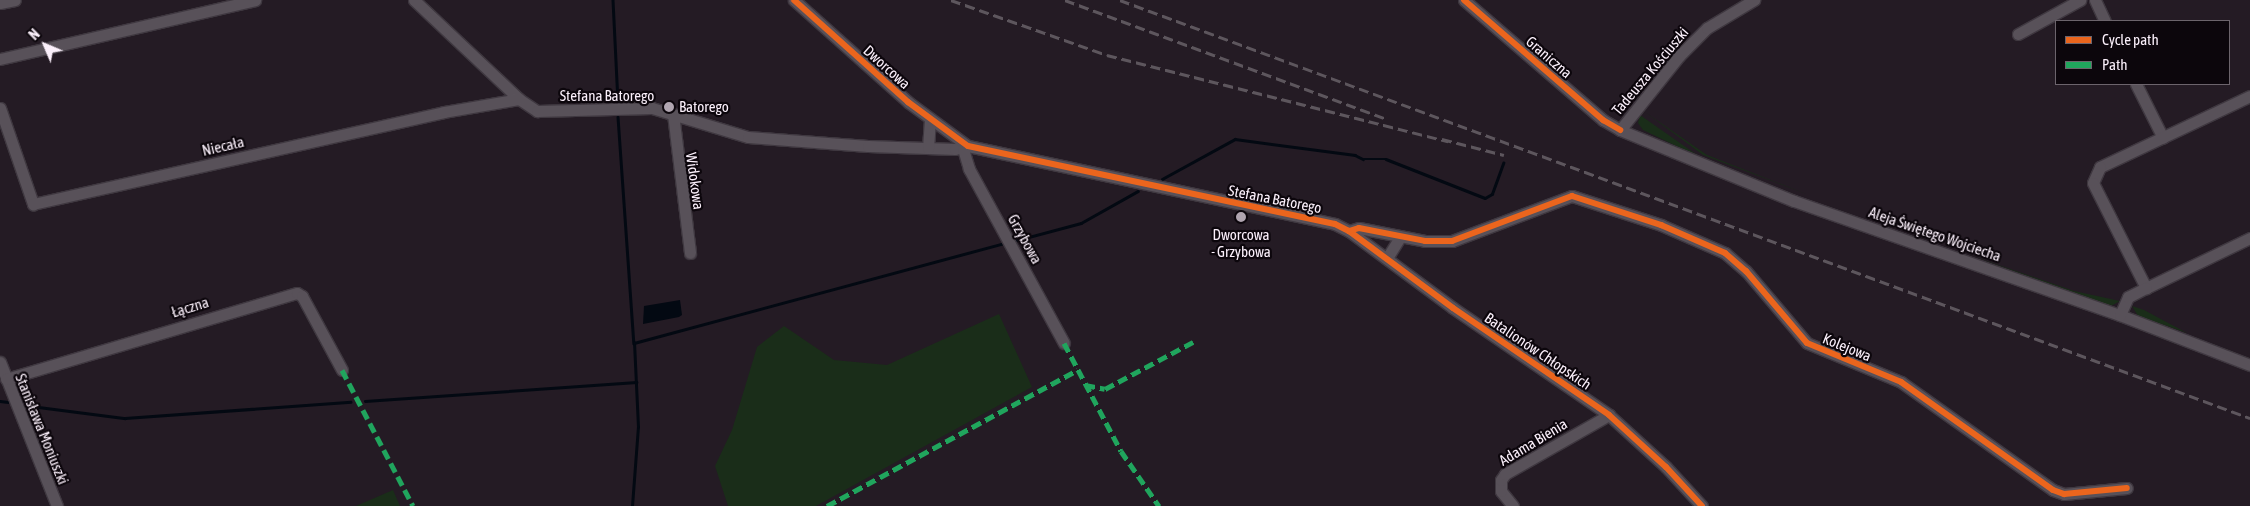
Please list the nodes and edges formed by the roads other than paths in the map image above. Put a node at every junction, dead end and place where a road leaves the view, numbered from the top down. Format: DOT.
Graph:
graph roads {
  1 [pos="15,0"];
  2 [pos="254,0"];
  3 [pos="414,0"];
  4 [pos="794,0"];
  5 [pos="1464,0"];
  6 [pos="1754,0"];
  7 [pos="2080,0"];
  8 [pos="2095,0"];
  9 [pos="0,4"];
  10 [pos="2105,20"];
  11 [pos="2018,34"];
  12 [pos="0,59"];
  13 [pos="2136,85"];
  14 [pos="2250,96"];
  15 [pos="519,98"];
  16 [pos="0,108"];
  17 [pos="673,114"];
  18 [pos="930,121"];
  19 [pos="1620,130"];
  20 [pos="2163,138"];
  21 [pos="965,147"];
  22 [pos="928,148"];
  23 [pos="1572,196"];
  24 [pos="1349,231"];
  25 [pos="1400,237"];
  26 [pos="2250,238"];
  27 [pos="690,252"];
  28 [pos="1386,258"];
  29 [pos="2146,288"];
  30 [pos="2120,314"];
  31 [pos="1064,343"];
  32 [pos="0,362"];
  33 [pos="2247,365"];
  34 [pos="342,370"];
  35 [pos="6,379"];
  36 [pos="1609,415"];
  37 [pos="2127,488"];
  38 [pos="56,506"];
  39 [pos="1513,506"];
  40 [pos="1702,506"];
  1 -- 9 [label="street"];
  2 -- 12 [label="street"];
  3 -- 15 [label="street, Stefana Batorego"];
  4 -- 18 [label="street, Dworcowa"];
  5 -- 19 [label="street, Graniczna"];
  6 -- 19 [label="street, Tadeusza Kościuszki"];
  7 -- 11 [label="street"];
  8 -- 10 [label="street"];
  13 -- 20 [label="street"];
  14 -- 20 [label="street"];
  15 -- 16 [label="street, Niecała"];
  15 -- 17 [label="street, Stefana Batorego"];
  17 -- 22 [label="street, Stefana Batorego"];
  17 -- 27 [label="street, Widokowa"];
  18 -- 21 [label="street, Dworcowa"];
  18 -- 22 [label="street"];
  19 -- 30 [label="street, Aleja Świętego Wojciecha"];
  20 -- 29 [label="street"];
  21 -- 22 [label="street, Stefana Batorego"];
  21 -- 24 [label="street, Stefana Batorego"];
  21 -- 31 [label="street, Grzybowa"];
  23 -- 25 [label="street, Stefana Batorego"];
  23 -- 37 [label="street, Kolejowa"];
  24 -- 25 [label="street, Stefana Batorego"];
  24 -- 28 [label="street, Batalionów Chłopskich"];
  25 -- 28 [label="street"];
  26 -- 29 [label="street"];
  28 -- 36 [label="street, Batalionów Chłopskich"];
  29 -- 30 [label="street"];
  30 -- 33 [label="street, Aleja Świętego Wojciecha"];
  32 -- 35 [label="street, Stanisława Moniuszki"];
  34 -- 35 [label="street, Łączna"];
  35 -- 38 [label="street, Stanisława Moniuszki"];
  36 -- 39 [label="street, Adama Bienia"];
  36 -- 40 [label="street, Batalionów Chłopskich"];
}
